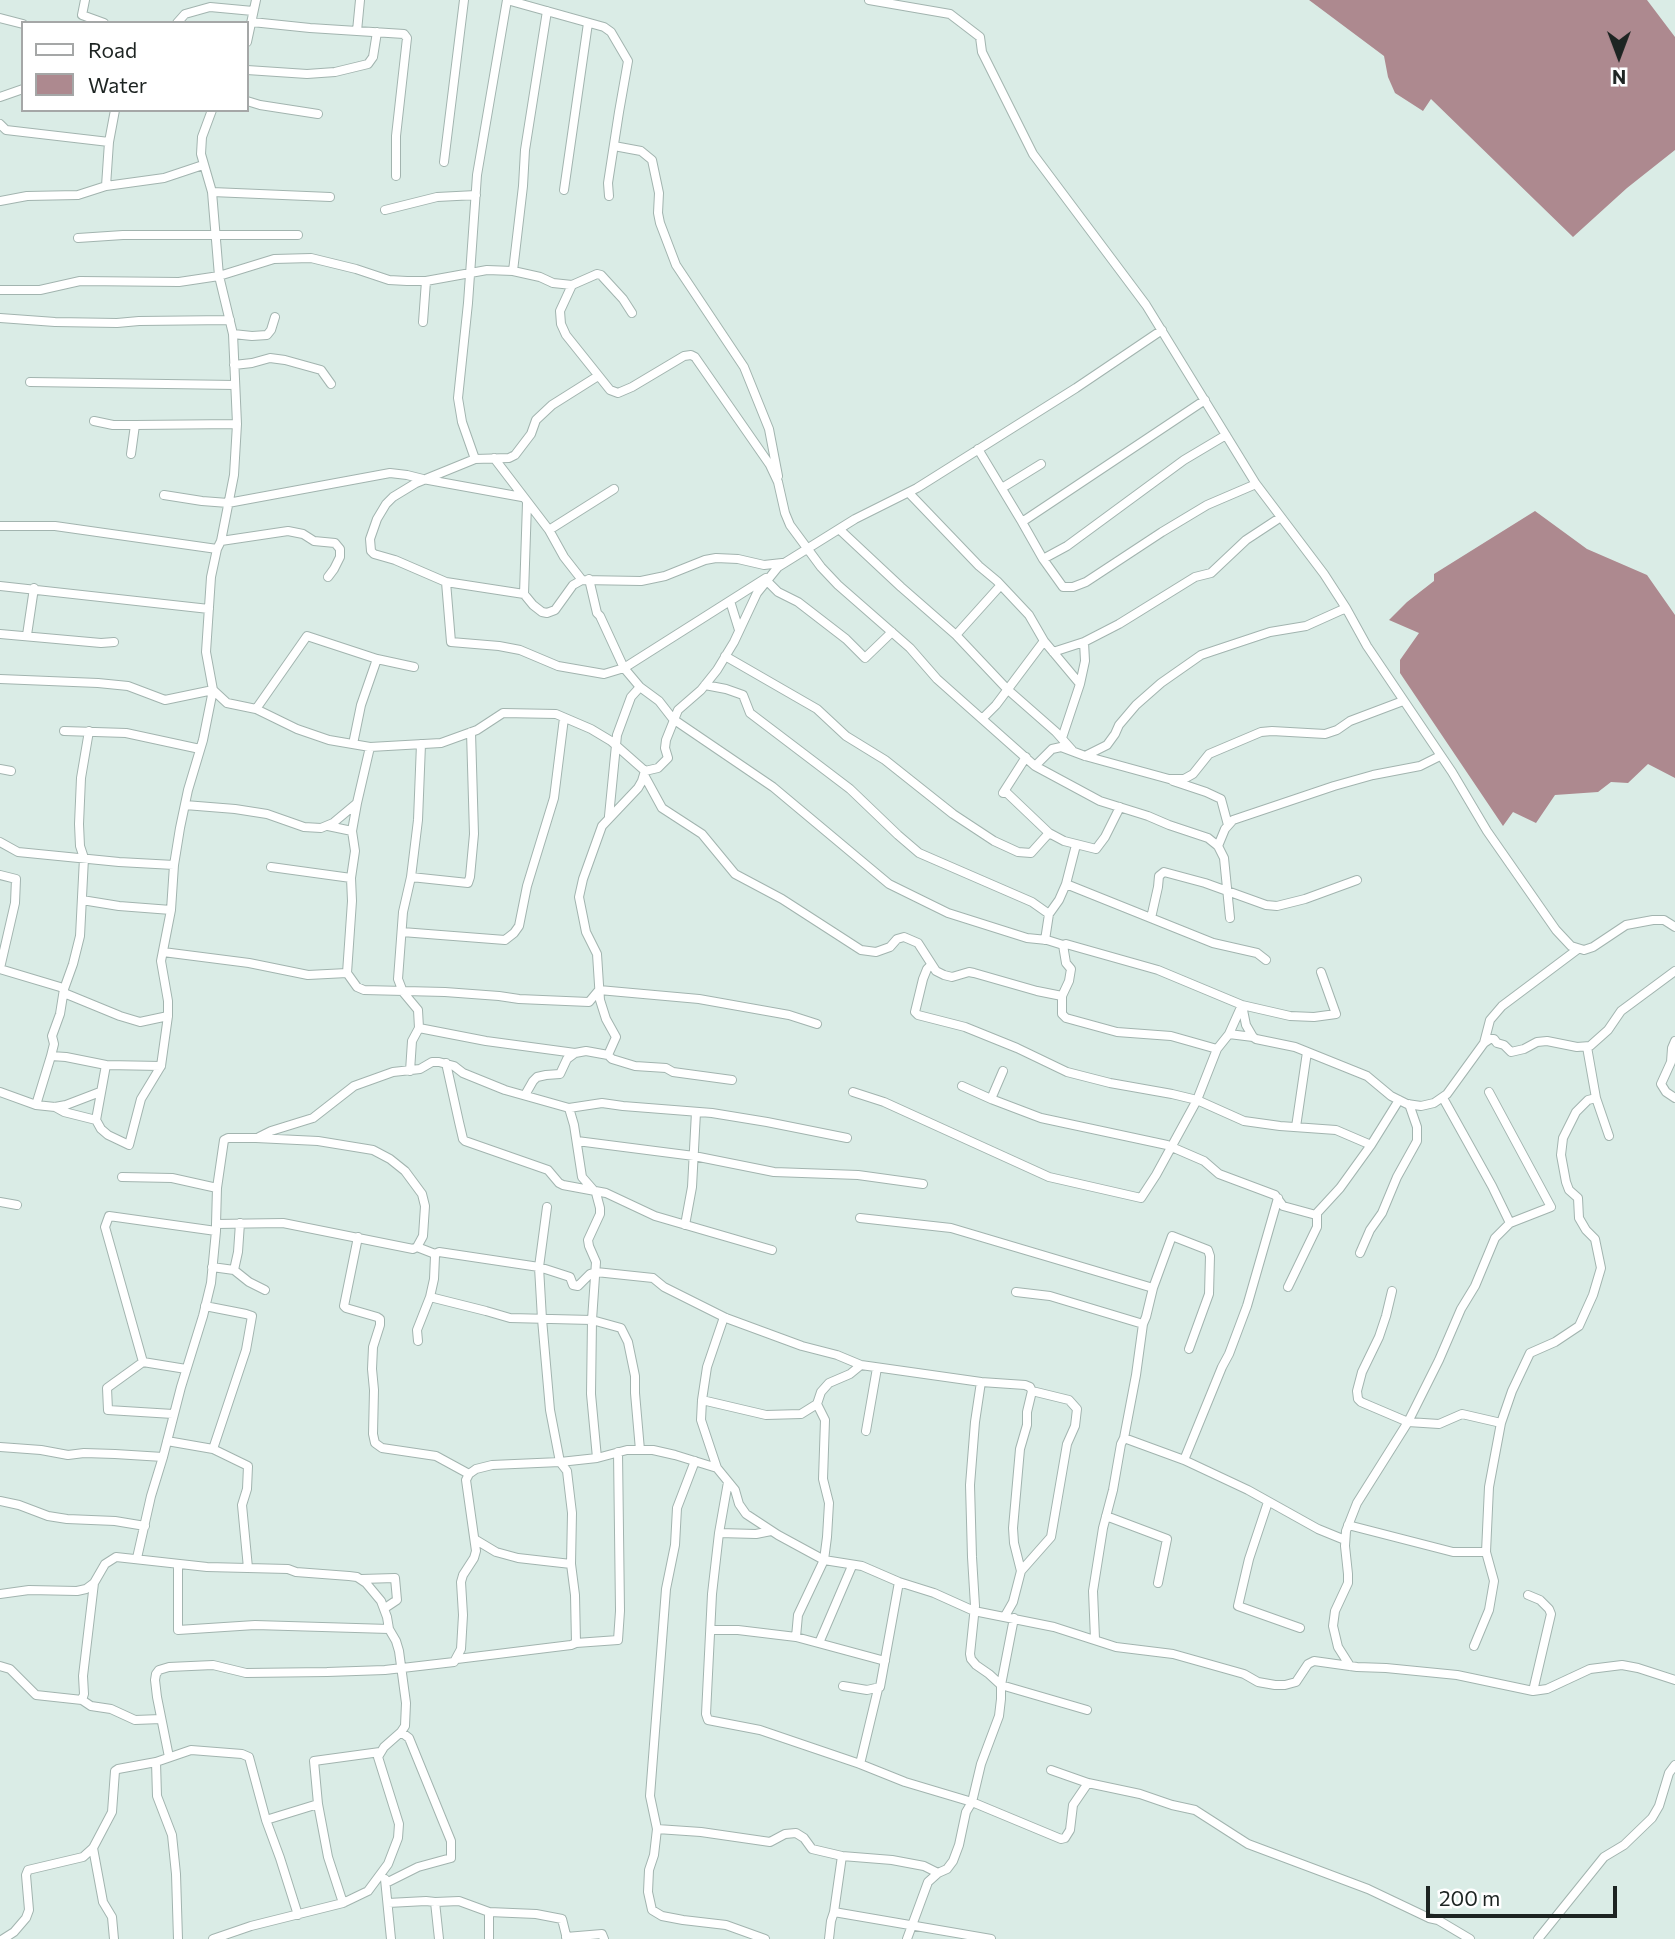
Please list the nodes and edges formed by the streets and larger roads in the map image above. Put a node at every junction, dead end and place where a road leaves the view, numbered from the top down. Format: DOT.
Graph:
graph roads {
  1 [pos="85,0"];
  2 [pos="256,0"];
  3 [pos="360,0"];
  4 [pos="464,0"];
  5 [pos="507,0"];
  6 [pos="869,0"];
  7 [pos="253,11"];
  8 [pos="547,11"];
  9 [pos="82,16"];
  10 [pos="0,19"];
  11 [pos="76,21"];
  12 [pos="98,21"];
  13 [pos="179,21"];
  14 [pos="252,22"];
  15 [pos="588,23"];
  16 [pos="21,24"];
  17 [pos="357,31"];
  18 [pos="377,32"];
  19 [pos="248,38"];
  20 [pos="248,70"];
  21 [pos="21,90"];
  22 [pos="0,97"];
  23 [pos="248,101"];
  24 [pos="115,112"];
  25 [pos="211,112"];
  26 [pos="318,114"];
  27 [pos="0,124"];
  28 [pos="109,142"];
  29 [pos="614,146"];
  30 [pos="443,162"];
  31 [pos="203,165"];
  32 [pos="396,176"];
  33 [pos="106,186"];
  34 [pos="564,190"];
  35 [pos="212,192"];
  36 [pos="476,195"];
  37 [pos="609,196"];
  38 [pos="330,197"];
  39 [pos="0,201"];
  40 [pos="385,210"];
  41 [pos="215,234"];
  42 [pos="298,235"];
  43 [pos="78,238"];
  44 [pos="513,271"];
  45 [pos="470,272"];
  46 [pos="219,276"];
  47 [pos="426,281"];
  48 [pos="572,285"];
  49 [pos="0,290"];
  50 [pos="632,313"];
  51 [pos="275,317"];
  52 [pos="0,318"];
  53 [pos="230,320"];
  54 [pos="423,322"];
  55 [pos="1162,330"];
  56 [pos="233,334"];
  57 [pos="234,365"];
  58 [pos="598,376"];
  59 [pos="30,382"];
  60 [pos="331,384"];
  61 [pos="235,385"];
  62 [pos="1205,400"];
  63 [pos="94,421"];
  64 [pos="237,424"];
  65 [pos="135,425"];
  66 [pos="1226,435"];
  67 [pos="978,449"];
  68 [pos="131,454"];
  69 [pos="494,458"];
  70 [pos="475,459"];
  71 [pos="1041,464"];
  72 [pos="423,479"];
  73 [pos="778,482"];
  74 [pos="1256,484"];
  75 [pos="1002,488"];
  76 [pos="614,489"];
  77 [pos="909,492"];
  78 [pos="163,495"];
  79 [pos="525,500"];
  80 [pos="228,503"];
  81 [pos="1281,517"];
  82 [pos="1022,522"];
  83 [pos="0,526"];
  84 [pos="839,529"];
  85 [pos="549,530"];
  86 [pos="219,545"];
  87 [pos="807,549"];
  88 [pos="1043,559"];
  89 [pos="782,563"];
  90 [pos="328,577"];
  91 [pos="769,578"];
  92 [pos="586,580"];
  93 [pos="446,582"];
  94 [pos="0,586"];
  95 [pos="1000,586"];
  96 [pos="34,588"];
  97 [pos="524,594"];
  98 [pos="730,601"];
  99 [pos="1346,608"];
  100 [pos="209,609"];
  101 [pos="739,630"];
  102 [pos="892,632"];
  103 [pos="0,634"];
  104 [pos="27,635"];
  105 [pos="956,635"];
  106 [pos="1044,641"];
  107 [pos="114,642"];
  108 [pos="1084,642"];
  109 [pos="1053,652"];
  110 [pos="725,656"];
  111 [pos="377,659"];
  112 [pos="414,667"];
  113 [pos="624,668"];
  114 [pos="0,679"];
  115 [pos="1080,684"];
  116 [pos="705,685"];
  117 [pos="640,687"];
  118 [pos="1007,689"];
  119 [pos="213,690"];
  120 [pos="1403,701"];
  121 [pos="256,709"];
  122 [pos="564,718"];
  123 [pos="673,719"];
  124 [pos="982,719"];
  125 [pos="64,731"];
  126 [pos="89,731"];
  127 [pos="471,732"];
  128 [pos="1062,738"];
  129 [pos="353,744"];
  130 [pos="421,744"];
  131 [pos="616,745"];
  132 [pos="370,747"];
  133 [pos="200,749"];
  134 [pos="1072,750"];
  135 [pos="1085,756"];
  136 [pos="1440,756"];
  137 [pos="1026,757"];
  138 [pos="1035,766"];
  139 [pos="0,769"];
  140 [pos="11,771"];
  141 [pos="645,773"];
  142 [pos="1169,779"];
  143 [pos="357,803"];
  144 [pos="185,805"];
  145 [pos="1120,807"];
  146 [pos="609,816"];
  147 [pos="1227,825"];
  148 [pos="328,826"];
  149 [pos="352,831"];
  150 [pos="1049,833"];
  151 [pos="0,842"];
  152 [pos="1076,845"];
  153 [pos="1218,846"];
  154 [pos="84,858"];
  155 [pos="174,865"];
  156 [pos="271,867"];
  157 [pos="0,875"];
  158 [pos="411,877"];
  159 [pos="351,878"];
  160 [pos="1357,880"];
  161 [pos="1066,884"];
  162 [pos="1227,892"];
  163 [pos="82,900"];
  164 [pos="171,910"];
  165 [pos="1049,914"];
  166 [pos="1151,918"];
  167 [pos="1230,918"];
  168 [pos="1675,927"];
  169 [pos="402,932"];
  170 [pos="1045,940"];
  171 [pos="1063,945"];
  172 [pos="1578,949"];
  173 [pos="163,952"];
  174 [pos="1266,960"];
  175 [pos="931,965"];
  176 [pos="0,969"];
  177 [pos="1675,971"];
  178 [pos="1321,972"];
  179 [pos="347,973"];
  180 [pos="599,990"];
  181 [pos="64,991"];
  182 [pos="403,992"];
  183 [pos="1062,996"];
  184 [pos="1242,1005"];
  185 [pos="168,1016"];
  186 [pos="817,1024"];
  187 [pos="419,1028"];
  188 [pos="1229,1034"];
  189 [pos="1253,1037"];
  190 [pos="1675,1041"];
  191 [pos="1484,1043"];
  192 [pos="1587,1047"];
  193 [pos="1217,1049"];
  194 [pos="1307,1052"];
  195 [pos="575,1053"];
  196 [pos="608,1055"];
  197 [pos="51,1056"];
  198 [pos="446,1063"];
  199 [pos="106,1065"];
  200 [pos="161,1066"];
  201 [pos="410,1071"];
  202 [pos="1003,1071"];
  203 [pos="732,1080"];
  204 [pos="962,1086"];
  205 [pos="0,1092"];
  206 [pos="100,1092"];
  207 [pos="853,1092"];
  208 [pos="887,1092"];
  209 [pos="1489,1092"];
  210 [pos="525,1096"];
  211 [pos="1443,1098"];
  212 [pos="1596,1098"];
  213 [pos="1675,1098"];
  214 [pos="991,1099"];
  215 [pos="1197,1100"];
  216 [pos="1399,1100"];
  217 [pos="884,1102"];
  218 [pos="1409,1104"];
  219 [pos="36,1105"];
  220 [pos="55,1107"];
  221 [pos="569,1108"];
  222 [pos="696,1112"];
  223 [pos="96,1121"];
  224 [pos="1296,1127"];
  225 [pos="1609,1136"];
  226 [pos="846,1138"];
  227 [pos="256,1139"];
  228 [pos="577,1141"];
  229 [pos="1371,1145"];
  230 [pos="1171,1147"];
  231 [pos="694,1156"];
  232 [pos="122,1177"];
  233 [pos="923,1184"];
  234 [pos="217,1188"];
  235 [pos="593,1190"];
  236 [pos="1278,1198"];
  237 [pos="0,1202"];
  238 [pos="17,1205"];
  239 [pos="547,1207"];
  240 [pos="1316,1215"];
  241 [pos="860,1218"];
  242 [pos="240,1223"];
  243 [pos="1510,1223"];
  244 [pos="685,1225"];
  245 [pos="216,1227"];
  246 [pos="358,1237"];
  247 [pos="417,1247"];
  248 [pos="772,1251"];
  249 [pos="1360,1253"];
  250 [pos="435,1256"];
  251 [pos="212,1267"];
  252 [pos="539,1267"];
  253 [pos="234,1270"];
  254 [pos="596,1272"];
  255 [pos="1288,1287"];
  256 [pos="1153,1288"];
  257 [pos="265,1290"];
  258 [pos="1392,1291"];
  259 [pos="1016,1292"];
  260 [pos="430,1297"];
  261 [pos="205,1306"];
  262 [pos="726,1318"];
  263 [pos="542,1319"];
  264 [pos="592,1320"];
  265 [pos="1143,1324"];
  266 [pos="418,1341"];
  267 [pos="1189,1349"];
  268 [pos="143,1362"];
  269 [pos="861,1365"];
  270 [pos="877,1368"];
  271 [pos="186,1369"];
  272 [pos="981,1382"];
  273 [pos="1032,1391"];
  274 [pos="702,1400"];
  275 [pos="817,1404"];
  276 [pos="173,1415"];
  277 [pos="1408,1422"];
  278 [pos="1501,1423"];
  279 [pos="866,1432"];
  280 [pos="1124,1438"];
  281 [pos="167,1441"];
  282 [pos="0,1447"];
  283 [pos="213,1449"];
  284 [pos="640,1450"];
  285 [pos="618,1452"];
  286 [pos="163,1457"];
  287 [pos="597,1458"];
  288 [pos="1184,1460"];
  289 [pos="695,1461"];
  290 [pos="560,1462"];
  291 [pos="717,1468"];
  292 [pos="469,1474"];
  293 [pos="728,1482"];
  294 [pos="0,1501"];
  295 [pos="1268,1502"];
  296 [pos="1106,1516"];
  297 [pos="1348,1525"];
  298 [pos="145,1526"];
  299 [pos="772,1531"];
  300 [pos="719,1533"];
  301 [pos="476,1539"];
  302 [pos="1345,1540"];
  303 [pos="1486,1552"];
  304 [pos="137,1558"];
  305 [pos="824,1560"];
  306 [pos="178,1564"];
  307 [pos="571,1564"];
  308 [pos="852,1566"];
  309 [pos="248,1568"];
  310 [pos="1021,1571"];
  311 [pos="361,1579"];
  312 [pos="899,1582"];
  313 [pos="94,1583"];
  314 [pos="1158,1583"];
  315 [pos="0,1594"];
  316 [pos="1528,1595"];
  317 [pos="385,1608"];
  318 [pos="974,1611"];
  319 [pos="1010,1617"];
  320 [pos="1300,1628"];
  321 [pos="389,1629"];
  322 [pos="711,1630"];
  323 [pos="796,1637"];
  324 [pos="1095,1639"];
  325 [pos="576,1643"];
  326 [pos="819,1643"];
  327 [pos="1474,1646"];
  328 [pos="457,1658"];
  329 [pos="885,1661"];
  330 [pos="0,1666"];
  331 [pos="1350,1666"];
  332 [pos="401,1668"];
  333 [pos="1675,1680"];
  334 [pos="1001,1685"];
  335 [pos="843,1686"];
  336 [pos="878,1689"];
  337 [pos="1533,1691"];
  338 [pos="82,1700"];
  339 [pos="1087,1710"];
  340 [pos="161,1719"];
  341 [pos="401,1732"];
  342 [pos="380,1752"];
  343 [pos="169,1758"];
  344 [pos="156,1762"];
  345 [pos="860,1764"];
  346 [pos="1675,1765"];
  347 [pos="1051,1770"];
  348 [pos="1088,1783"];
  349 [pos="972,1802"];
  350 [pos="318,1804"];
  351 [pos="266,1820"];
  352 [pos="657,1829"];
  353 [pos="93,1848"];
  354 [pos="842,1856"];
  355 [pos="385,1871"];
  356 [pos="938,1873"];
  357 [pos="386,1883"];
  358 [pos="435,1902"];
  359 [pos="343,1903"];
  360 [pos="388,1903"];
  361 [pos="489,1912"];
  362 [pos="834,1912"];
  363 [pos="298,1915"];
  364 [pos="911,1925"];
  365 [pos="566,1938"];
  366 [pos="3,1939"];
  367 [pos="114,1939"];
  368 [pos="178,1939"];
  369 [pos="213,1939"];
  370 [pos="391,1939"];
  371 [pos="439,1939"];
  372 [pos="489,1939"];
  373 [pos="604,1939"];
  374 [pos="765,1939"];
  375 [pos="829,1939"];
  376 [pos="907,1939"];
  377 [pos="991,1939"];
  378 [pos="1470,1939"];
  379 [pos="1538,1939"];
  1 -- 9 [label="street"];
  2 -- 7 [label="street"];
  3 -- 17 [label="street"];
  4 -- 30 [label="street"];
  5 -- 8 [label="street"];
  5 -- 36 [label="street"];
  6 -- 55 [label="street"];
  7 -- 13 [label="street"];
  7 -- 14 [label="street"];
  8 -- 15 [label="street"];
  8 -- 44 [label="street"];
  9 -- 11 [label="street"];
  9 -- 12 [label="street"];
  10 -- 16 [label="street"];
  14 -- 17 [label="street"];
  14 -- 19 [label="street"];
  15 -- 29 [label="street"];
  15 -- 34 [label="street"];
  17 -- 18 [label="street"];
  18 -- 20 [label="street"];
  18 -- 32 [label="street"];
  21 -- 22 [label="street"];
  23 -- 26 [label="street"];
  24 -- 28 [label="street"];
  25 -- 31 [label="street"];
  27 -- 28 [label="street"];
  28 -- 33 [label="street"];
  29 -- 37 [label="street"];
  29 -- 73 [label="street"];
  31 -- 33 [label="street"];
  31 -- 35 [label="street"];
  33 -- 39 [label="street"];
  35 -- 38 [label="street"];
  35 -- 41 [label="street"];
  36 -- 40 [label="street"];
  36 -- 45 [label="street"];
  41 -- 42 [label="street"];
  41 -- 43 [label="street"];
  41 -- 46 [label="street"];
  44 -- 45 [label="street"];
  44 -- 48 [label="street"];
  45 -- 47 [label="street"];
  45 -- 70 [label="street"];
  46 -- 47 [label="street"];
  46 -- 49 [label="street"];
  46 -- 53 [label="street"];
  47 -- 54 [label="street"];
  48 -- 50 [label="street"];
  48 -- 58 [label="street"];
  51 -- 56 [label="street"];
  52 -- 53 [label="street"];
  53 -- 56 [label="street"];
  55 -- 62 [label="street"];
  55 -- 67 [label="street"];
  56 -- 57 [label="street"];
  57 -- 60 [label="street"];
  57 -- 61 [label="street"];
  58 -- 69 [label="street"];
  58 -- 73 [label="street"];
  59 -- 61 [label="street"];
  61 -- 64 [label="street"];
  62 -- 66 [label="street"];
  62 -- 82 [label="street"];
  63 -- 65 [label="street"];
  64 -- 65 [label="street"];
  64 -- 80 [label="street"];
  65 -- 68 [label="street"];
  66 -- 74 [label="street"];
  66 -- 88 [label="street"];
  67 -- 75 [label="street"];
  67 -- 77 [label="street"];
  69 -- 70 [label="street"];
  69 -- 79 [label="street"];
  70 -- 72 [label="street"];
  71 -- 75 [label="street"];
  72 -- 79 [label="street"];
  72 -- 80 [label="street"];
  72 -- 93 [label="street"];
  73 -- 87 [label="street"];
  74 -- 81 [label="street"];
  74 -- 88 [label="street"];
  75 -- 82 [label="street"];
  76 -- 85 [label="street"];
  77 -- 84 [label="street"];
  77 -- 95 [label="street"];
  78 -- 80 [label="street"];
  79 -- 85 [label="street"];
  79 -- 97 [label="street"];
  80 -- 86 [label="street"];
  81 -- 99 [label="street"];
  81 -- 108 [label="street"];
  82 -- 88 [label="street"];
  83 -- 86 [label="street"];
  84 -- 87 [label="street"];
  84 -- 105 [label="street"];
  85 -- 92 [label="street"];
  86 -- 90 [label="street"];
  86 -- 100 [label="street"];
  87 -- 89 [label="street"];
  87 -- 102 [label="street"];
  89 -- 91 [label="street"];
  89 -- 92 [label="street"];
  91 -- 98 [label="street"];
  91 -- 101 [label="street"];
  91 -- 102 [label="street"];
  92 -- 97 [label="street"];
  92 -- 113 [label="street"];
  93 -- 97 [label="street"];
  93 -- 113 [label="street"];
  94 -- 96 [label="street"];
  95 -- 105 [label="street"];
  95 -- 106 [label="street"];
  96 -- 100 [label="street"];
  96 -- 104 [label="street"];
  98 -- 101 [label="street"];
  98 -- 113 [label="street"];
  99 -- 120 [label="street"];
  99 -- 135 [label="street"];
  100 -- 119 [label="street"];
  101 -- 110 [label="street"];
  102 -- 124 [label="street"];
  103 -- 104 [label="street"];
  104 -- 107 [label="street"];
  105 -- 118 [label="street"];
  106 -- 109 [label="street"];
  106 -- 118 [label="street"];
  108 -- 109 [label="street"];
  108 -- 115 [label="street"];
  109 -- 115 [label="street"];
  110 -- 116 [label="street"];
  110 -- 150 [label="street"];
  111 -- 112 [label="street"];
  111 -- 121 [label="street"];
  111 -- 129 [label="street"];
  113 -- 117 [label="street"];
  114 -- 119 [label="street"];
  115 -- 128 [label="street"];
  116 -- 123 [label="street"];
  116 -- 165 [label="street"];
  117 -- 123 [label="street"];
  117 -- 131 [label="street"];
  118 -- 124 [label="street"];
  118 -- 128 [label="street"];
  119 -- 121 [label="street"];
  119 -- 133 [label="street"];
  120 -- 136 [label="street"];
  120 -- 142 [label="street"];
  121 -- 129 [label="street"];
  122 -- 127 [label="street"];
  122 -- 131 [label="street"];
  122 -- 169 [label="street"];
  123 -- 141 [label="street"];
  123 -- 170 [label="street"];
  124 -- 137 [label="street"];
  125 -- 126 [label="street"];
  126 -- 133 [label="street"];
  126 -- 154 [label="street"];
  127 -- 130 [label="street"];
  127 -- 158 [label="street"];
  128 -- 134 [label="street"];
  129 -- 132 [label="street"];
  130 -- 132 [label="street"];
  130 -- 158 [label="street"];
  131 -- 141 [label="street"];
  131 -- 146 [label="street"];
  132 -- 143 [label="street"];
  133 -- 144 [label="street"];
  134 -- 135 [label="street"];
  134 -- 138 [label="street"];
  135 -- 142 [label="street"];
  136 -- 147 [label="street"];
  136 -- 172 [label="street"];
  137 -- 138 [label="street"];
  137 -- 150 [label="street"];
  138 -- 145 [label="street"];
  139 -- 140 [label="street"];
  141 -- 146 [label="street"];
  141 -- 175 [label="street"];
  142 -- 147 [label="street"];
  143 -- 148 [label="street"];
  143 -- 149 [label="street"];
  144 -- 148 [label="street"];
  144 -- 155 [label="street"];
  145 -- 152 [label="street"];
  145 -- 153 [label="street"];
  146 -- 180 [label="street"];
  147 -- 153 [label="street"];
  148 -- 149 [label="street"];
  149 -- 159 [label="street"];
  150 -- 152 [label="street"];
  151 -- 154 [label="street"];
  152 -- 161 [label="street"];
  153 -- 162 [label="street"];
  154 -- 155 [label="street"];
  154 -- 163 [label="street"];
  155 -- 164 [label="street"];
  156 -- 159 [label="street"];
  157 -- 176 [label="street"];
  158 -- 169 [label="street"];
  159 -- 179 [label="street"];
  160 -- 162 [label="street"];
  161 -- 165 [label="street"];
  161 -- 166 [label="street"];
  162 -- 166 [label="street"];
  162 -- 167 [label="street"];
  163 -- 164 [label="street"];
  163 -- 181 [label="street"];
  164 -- 173 [label="street"];
  165 -- 170 [label="street"];
  166 -- 174 [label="street"];
  168 -- 172 [label="street"];
  169 -- 182 [label="street"];
  170 -- 171 [label="street"];
  171 -- 183 [label="street"];
  171 -- 184 [label="street"];
  172 -- 191 [label="street"];
  173 -- 179 [label="street"];
  173 -- 185 [label="street"];
  175 -- 183 [label="street"];
  175 -- 215 [label="street"];
  176 -- 181 [label="street"];
  177 -- 192 [label="street"];
  178 -- 184 [label="street"];
  179 -- 182 [label="street"];
  180 -- 182 [label="street"];
  180 -- 186 [label="street"];
  180 -- 196 [label="street"];
  181 -- 185 [label="street"];
  181 -- 197 [label="street"];
  182 -- 187 [label="street"];
  183 -- 193 [label="street"];
  184 -- 188 [label="street"];
  184 -- 189 [label="street"];
  185 -- 200 [label="street"];
  187 -- 195 [label="street"];
  187 -- 201 [label="street"];
  188 -- 189 [label="street"];
  188 -- 193 [label="street"];
  189 -- 194 [label="street"];
  190 -- 213 [label="street"];
  191 -- 192 [label="street"];
  191 -- 211 [label="street"];
  192 -- 212 [label="street"];
  193 -- 215 [label="street"];
  194 -- 216 [label="street"];
  194 -- 224 [label="street"];
  195 -- 196 [label="street"];
  195 -- 210 [label="street"];
  196 -- 203 [label="street"];
  197 -- 199 [label="street"];
  197 -- 219 [label="street"];
  198 -- 201 [label="street"];
  198 -- 210 [label="street"];
  198 -- 235 [label="street"];
  199 -- 200 [label="street"];
  199 -- 206 [label="street"];
  200 -- 223 [label="street"];
  201 -- 227 [label="street"];
  202 -- 214 [label="street"];
  204 -- 214 [label="street"];
  205 -- 219 [label="street"];
  206 -- 220 [label="street"];
  206 -- 223 [label="street"];
  207 -- 217 [label="street"];
  208 -- 217 [label="street"];
  209 -- 243 [label="street"];
  210 -- 221 [label="street"];
  211 -- 218 [label="street"];
  211 -- 243 [label="street"];
  212 -- 225 [label="street"];
  212 -- 278 [label="street"];
  214 -- 230 [label="street"];
  215 -- 224 [label="street"];
  215 -- 230 [label="street"];
  216 -- 218 [label="street"];
  216 -- 229 [label="street"];
  217 -- 230 [label="street"];
  218 -- 249 [label="street"];
  219 -- 220 [label="street"];
  220 -- 223 [label="street"];
  221 -- 222 [label="street"];
  221 -- 228 [label="street"];
  222 -- 226 [label="street"];
  222 -- 231 [label="street"];
  224 -- 229 [label="street"];
  227 -- 234 [label="street"];
  227 -- 247 [label="street"];
  228 -- 231 [label="street"];
  228 -- 235 [label="street"];
  229 -- 240 [label="street"];
  230 -- 236 [label="street"];
  231 -- 233 [label="street"];
  231 -- 244 [label="street"];
  232 -- 234 [label="street"];
  234 -- 245 [label="street"];
  235 -- 244 [label="street"];
  235 -- 254 [label="street"];
  236 -- 240 [label="street"];
  236 -- 288 [label="street"];
  237 -- 238 [label="street"];
  239 -- 252 [label="street"];
  240 -- 255 [label="street"];
  241 -- 256 [label="street"];
  242 -- 245 [label="street"];
  242 -- 246 [label="street"];
  242 -- 253 [label="street"];
  243 -- 277 [label="street"];
  244 -- 248 [label="street"];
  245 -- 251 [label="street"];
  245 -- 268 [label="street"];
  246 -- 247 [label="street"];
  246 -- 292 [label="street"];
  247 -- 252 [label="street"];
  250 -- 260 [label="street"];
  251 -- 253 [label="street"];
  251 -- 261 [label="street"];
  252 -- 254 [label="street"];
  252 -- 263 [label="street"];
  253 -- 257 [label="street"];
  254 -- 262 [label="street"];
  254 -- 264 [label="street"];
  256 -- 265 [label="street"];
  256 -- 267 [label="street"];
  258 -- 277 [label="street"];
  259 -- 265 [label="street"];
  260 -- 263 [label="street"];
  260 -- 266 [label="street"];
  261 -- 271 [label="street"];
  261 -- 283 [label="street"];
  262 -- 269 [label="street"];
  262 -- 274 [label="street"];
  263 -- 264 [label="street"];
  263 -- 290 [label="street"];
  264 -- 284 [label="street"];
  264 -- 287 [label="street"];
  265 -- 280 [label="street"];
  268 -- 271 [label="street"];
  268 -- 276 [label="street"];
  269 -- 270 [label="street"];
  269 -- 275 [label="street"];
  270 -- 272 [label="street"];
  270 -- 279 [label="street"];
  271 -- 276 [label="street"];
  272 -- 273 [label="street"];
  272 -- 318 [label="street"];
  273 -- 310 [label="street"];
  273 -- 310 [label="street"];
  274 -- 275 [label="street"];
  274 -- 291 [label="street"];
  275 -- 305 [label="street"];
  276 -- 281 [label="street"];
  277 -- 278 [label="street"];
  277 -- 297 [label="street"];
  278 -- 303 [label="street"];
  280 -- 288 [label="street"];
  280 -- 296 [label="street"];
  281 -- 283 [label="street"];
  281 -- 286 [label="street"];
  282 -- 286 [label="street"];
  283 -- 309 [label="street"];
  284 -- 285 [label="street"];
  284 -- 289 [label="street"];
  285 -- 287 [label="street"];
  285 -- 325 [label="street"];
  286 -- 298 [label="street"];
  287 -- 290 [label="street"];
  288 -- 295 [label="street"];
  289 -- 291 [label="street"];
  289 -- 352 [label="street"];
  290 -- 292 [label="street"];
  290 -- 307 [label="street"];
  291 -- 293 [label="street"];
  292 -- 301 [label="street"];
  293 -- 299 [label="street"];
  293 -- 300 [label="street"];
  294 -- 298 [label="street"];
  295 -- 302 [label="street"];
  295 -- 320 [label="street"];
  296 -- 314 [label="street"];
  296 -- 324 [label="street"];
  297 -- 302 [label="street"];
  297 -- 303 [label="street"];
  298 -- 304 [label="street"];
  299 -- 300 [label="street"];
  299 -- 305 [label="street"];
  300 -- 322 [label="street"];
  301 -- 307 [label="street"];
  301 -- 328 [label="street"];
  302 -- 331 [label="street"];
  303 -- 327 [label="street"];
  304 -- 306 [label="street"];
  304 -- 313 [label="street"];
  305 -- 308 [label="street"];
  305 -- 323 [label="street"];
  306 -- 309 [label="street"];
  306 -- 321 [label="street"];
  307 -- 325 [label="street"];
  308 -- 312 [label="street"];
  308 -- 326 [label="street"];
  309 -- 311 [label="street"];
  310 -- 319 [label="street"];
  311 -- 317 [label="street"];
  311 -- 317 [label="street"];
  312 -- 318 [label="street"];
  312 -- 329 [label="street"];
  313 -- 315 [label="street"];
  313 -- 338 [label="street"];
  316 -- 337 [label="street"];
  317 -- 321 [label="street"];
  318 -- 319 [label="street"];
  318 -- 334 [label="street"];
  319 -- 324 [label="street"];
  319 -- 334 [label="street"];
  321 -- 332 [label="street"];
  322 -- 323 [label="street"];
  322 -- 345 [label="street"];
  323 -- 326 [label="street"];
  324 -- 331 [label="street"];
  325 -- 328 [label="street"];
  326 -- 329 [label="street"];
  328 -- 332 [label="street"];
  329 -- 336 [label="street"];
  330 -- 338 [label="street"];
  331 -- 337 [label="street"];
  332 -- 340 [label="street"];
  332 -- 341 [label="street"];
  333 -- 337 [label="street"];
  334 -- 339 [label="street"];
  334 -- 349 [label="street"];
  335 -- 336 [label="street"];
  336 -- 345 [label="street"];
  338 -- 340 [label="street"];
  340 -- 343 [label="street"];
  341 -- 342 [label="street"];
  341 -- 357 [label="street"];
  342 -- 350 [label="street"];
  342 -- 355 [label="street"];
  343 -- 344 [label="street"];
  343 -- 351 [label="street"];
  344 -- 353 [label="street"];
  344 -- 368 [label="street"];
  345 -- 349 [label="street"];
  346 -- 379 [label="street"];
  347 -- 348 [label="street"];
  348 -- 349 [label="street"];
  348 -- 378 [label="street"];
  349 -- 356 [label="street"];
  350 -- 351 [label="street"];
  350 -- 359 [label="street"];
  351 -- 363 [label="street"];
  352 -- 354 [label="street"];
  352 -- 374 [label="street"];
  353 -- 366 [label="street"];
  353 -- 367 [label="street"];
  354 -- 356 [label="street"];
  354 -- 362 [label="street"];
  355 -- 357 [label="street"];
  355 -- 359 [label="street"];
  356 -- 364 [label="street"];
  357 -- 360 [label="street"];
  358 -- 360 [label="street"];
  358 -- 361 [label="street"];
  358 -- 371 [label="street"];
  359 -- 363 [label="street"];
  360 -- 370 [label="street"];
  361 -- 365 [label="street"];
  361 -- 372 [label="street"];
  362 -- 364 [label="street"];
  362 -- 375 [label="street"];
  363 -- 369 [label="street"];
  364 -- 376 [label="street"];
  364 -- 377 [label="street"];
  365 -- 373 [label="street"];
}
